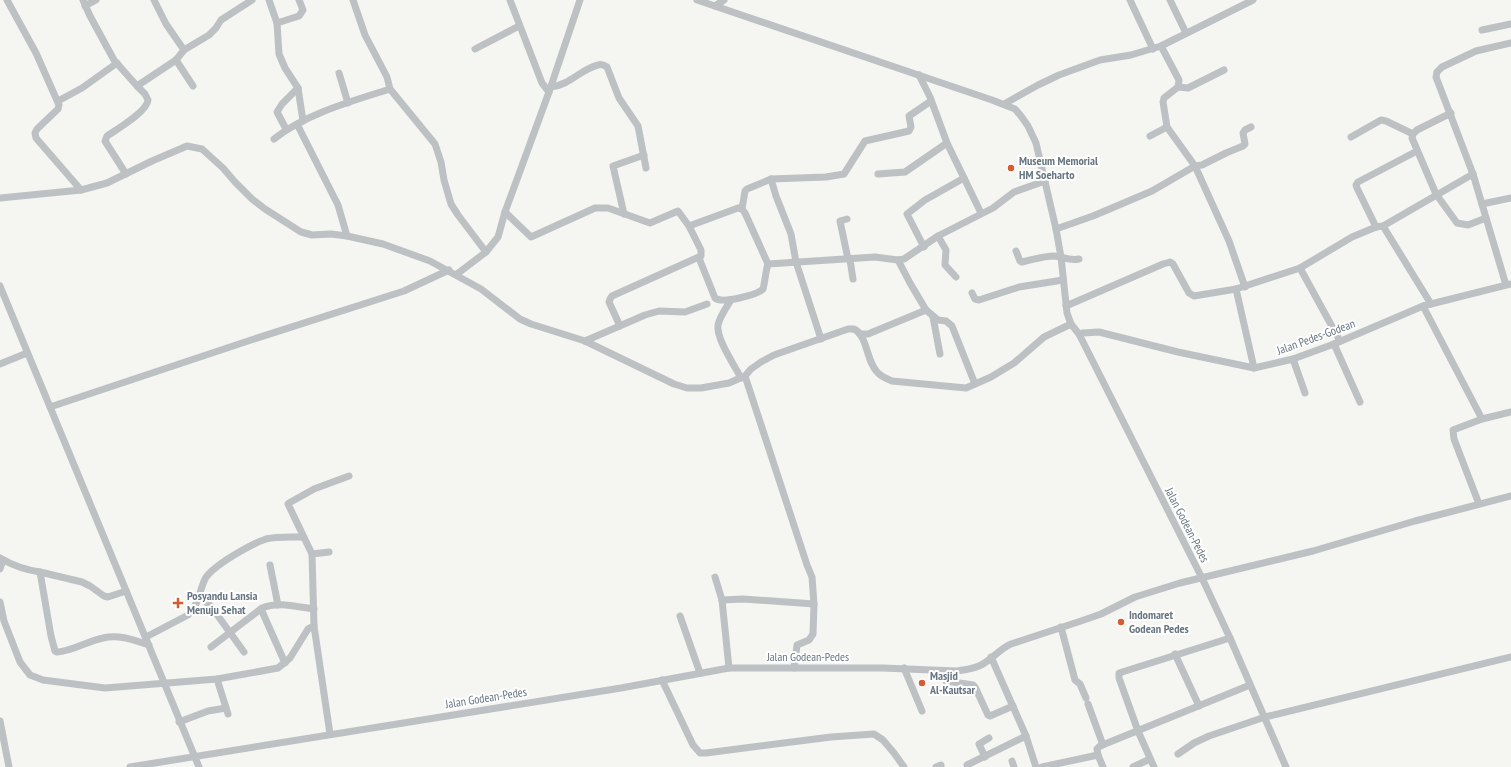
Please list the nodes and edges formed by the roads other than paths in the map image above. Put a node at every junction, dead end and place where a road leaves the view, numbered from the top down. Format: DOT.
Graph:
graph roads {
  1 [pos="7,0"];
  2 [pos="96,0"];
  3 [pos="154,0"];
  4 [pos="252,0"];
  5 [pos="269,0"];
  6 [pos="299,0"];
  7 [pos="353,0"];
  8 [pos="510,0"];
  9 [pos="580,0"];
  10 [pos="697,0"];
  11 [pos="724,0"];
  12 [pos="1130,0"];
  13 [pos="1170,0"];
  14 [pos="1253,0"];
  15 [pos="84,3"];
  16 [pos="715,6"];
  17 [pos="277,23"];
  18 [pos="1511,24"];
  19 [pos="519,26"];
  20 [pos="1482,30"];
  21 [pos="1186,33"];
  22 [pos="1511,43"];
  23 [pos="1161,46"];
  24 [pos="475,49"];
  25 [pos="1153,49"];
  26 [pos="184,50"];
  27 [pos="176,60"];
  28 [pos="117,63"];
  29 [pos="1224,70"];
  30 [pos="339,73"];
  31 [pos="919,75"];
  32 [pos="137,86"];
  33 [pos="193,86"];
  34 [pos="1178,87"];
  35 [pos="298,88"];
  36 [pos="390,89"];
  37 [pos="550,89"];
  38 [pos="58,101"];
  39 [pos="931,101"];
  40 [pos="348,103"];
  41 [pos="1004,104"];
  42 [pos="1451,113"];
  43 [pos="300,122"];
  44 [pos="1167,127"];
  45 [pos="1251,127"];
  46 [pos="286,129"];
  47 [pos="1413,134"];
  48 [pos="1150,136"];
  49 [pos="1351,137"];
  50 [pos="274,138"];
  51 [pos="947,143"];
  52 [pos="1417,151"];
  53 [pos="644,155"];
  54 [pos="1195,166"];
  55 [pos="646,168"];
  56 [pos="126,174"];
  57 [pos="878,174"];
  58 [pos="1473,174"];
  59 [pos="964,178"];
  60 [pos="771,179"];
  61 [pos="1045,181"];
  62 [pos="81,190"];
  63 [pos="1436,194"];
  64 [pos="0,198"];
  65 [pos="1511,198"];
  66 [pos="1482,204"];
  67 [pos="742,209"];
  68 [pos="504,212"];
  69 [pos="981,213"];
  70 [pos="624,214"];
  71 [pos="1486,218"];
  72 [pos="847,219"];
  73 [pos="689,226"];
  74 [pos="1380,227"];
  75 [pos="1056,229"];
  76 [pos="347,236"];
  77 [pos="938,236"];
  78 [pos="924,247"];
  79 [pos="1016,251"];
  80 [pos="486,252"];
  81 [pos="1061,257"];
  82 [pos="699,258"];
  83 [pos="849,259"];
  84 [pos="1079,259"];
  85 [pos="898,260"];
  86 [pos="796,262"];
  87 [pos="768,264"];
  88 [pos="1300,268"];
  89 [pos="449,270"];
  90 [pos="457,274"];
  91 [pos="956,277"];
  92 [pos="853,279"];
  93 [pos="1063,280"];
  94 [pos="1509,285"];
  95 [pos="0,286"];
  96 [pos="1245,287"];
  97 [pos="1236,289"];
  98 [pos="972,293"];
  99 [pos="731,300"];
  100 [pos="707,304"];
  101 [pos="1431,304"];
  102 [pos="1066,306"];
  103 [pos="1423,306"];
  104 [pos="926,310"];
  105 [pos="933,317"];
  106 [pos="1071,324"];
  107 [pos="620,326"];
  108 [pos="860,334"];
  109 [pos="1079,334"];
  110 [pos="822,339"];
  111 [pos="585,341"];
  112 [pos="1337,343"];
  113 [pos="27,353"];
  114 [pos="940,354"];
  115 [pos="1294,359"];
  116 [pos="0,364"];
  117 [pos="1254,368"];
  118 [pos="743,377"];
  119 [pos="975,384"];
  120 [pos="1305,393"];
  121 [pos="1358,399"];
  122 [pos="50,407"];
  123 [pos="1511,412"];
  124 [pos="1482,419"];
  125 [pos="348,476"];
  126 [pos="1511,496"];
  127 [pos="1479,504"];
  128 [pos="303,536"];
  129 [pos="329,552"];
  130 [pos="312,554"];
  131 [pos="1,559"];
  132 [pos="270,565"];
  133 [pos="0,569"];
  134 [pos="40,572"];
  135 [pos="716,577"];
  136 [pos="1202,578"];
  137 [pos="126,591"];
  138 [pos="200,595"];
  139 [pos="722,600"];
  140 [pos="0,602"];
  141 [pos="814,604"];
  142 [pos="278,605"];
  143 [pos="261,609"];
  144 [pos="314,609"];
  145 [pos="680,616"];
  146 [pos="314,626"];
  147 [pos="1061,627"];
  148 [pos="230,632"];
  149 [pos="146,637"];
  150 [pos="1230,638"];
  151 [pos="149,645"];
  152 [pos="211,647"];
  153 [pos="244,652"];
  154 [pos="1175,654"];
  155 [pos="991,657"];
  156 [pos="1511,657"];
  157 [pos="285,663"];
  158 [pos="729,668"];
  159 [pos="794,668"];
  160 [pos="904,668"];
  161 [pos="943,671"];
  162 [pos="700,673"];
  163 [pos="216,679"];
  164 [pos="662,680"];
  165 [pos="165,684"];
  166 [pos="1250,685"];
  167 [pos="1013,706"];
  168 [pos="1199,706"];
  169 [pos="922,711"];
  170 [pos="1265,717"];
  171 [pos="0,721"];
  172 [pos="179,722"];
  173 [pos="1138,731"];
  174 [pos="330,734"];
  175 [pos="1026,736"];
  176 [pos="989,738"];
  177 [pos="1103,744"];
  178 [pos="1178,754"];
  179 [pos="1098,755"];
  180 [pos="195,756"];
  181 [pos="985,757"];
  182 [pos="1150,759"];
  183 [pos="967,765"];
  184 [pos="9,767"];
  185 [pos="130,767"];
  186 [pos="199,767"];
  187 [pos="904,767"];
  188 [pos="1036,767"];
  189 [pos="1042,767"];
  190 [pos="1103,767"];
  191 [pos="1133,767"];
  192 [pos="1154,767"];
  193 [pos="1286,767"];
  1 -- 38 [label="street"];
  2 -- 15 [label="street"];
  3 -- 26 [label="street"];
  4 -- 26 [label="street"];
  5 -- 17 [label="street"];
  6 -- 17 [label="street"];
  7 -- 36 [label="street"];
  8 -- 19 [label="street"];
  9 -- 37 [label="street"];
  10 -- 16 [label="street"];
  11 -- 16 [label="street"];
  12 -- 25 [label="street"];
  13 -- 21 [label="street"];
  14 -- 21 [label="street"];
  15 -- 28 [label="street"];
  16 -- 31 [label="street"];
  17 -- 35 [label="street"];
  18 -- 20 [label="street"];
  19 -- 24 [label="street"];
  19 -- 37 [label="street"];
  21 -- 23 [label="street"];
  22 -- 42 [label="street"];
  23 -- 25 [label="street"];
  23 -- 34 [label="street"];
  25 -- 41 [label="street"];
  26 -- 27 [label="street"];
  27 -- 32 [label="street"];
  27 -- 33 [label="street"];
  28 -- 32 [label="street"];
  28 -- 38 [label="street"];
  29 -- 34 [label="street"];
  30 -- 40 [label="street"];
  31 -- 39 [label="street"];
  31 -- 41 [label="street"];
  32 -- 56 [label="street"];
  34 -- 44 [label="street"];
  35 -- 43 [label="street"];
  35 -- 46 [label="street"];
  36 -- 40 [label="street"];
  36 -- 80 [label="street"];
  37 -- 53 [label="street"];
  37 -- 68 [label="street"];
  38 -- 62 [label="street"];
  39 -- 51 [label="street"];
  39 -- 60 [label="street"];
  40 -- 43 [label="street"];
  41 -- 61 [label="street"];
  42 -- 47 [label="street"];
  42 -- 58 [label="street"];
  43 -- 46 [label="street"];
  43 -- 76 [label="street"];
  44 -- 48 [label="street"];
  44 -- 54 [label="street"];
  45 -- 54 [label="street"];
  46 -- 50 [label="street"];
  47 -- 49 [label="street"];
  47 -- 52 [label="street"];
  51 -- 57 [label="street"];
  51 -- 59 [label="street"];
  52 -- 63 [label="street"];
  52 -- 74 [label="street"];
  53 -- 55 [label="street"];
  53 -- 70 [label="street"];
  54 -- 75 [label="street"];
  54 -- 96 [label="street"];
  56 -- 62 [label="street"];
  56 -- 76 [label="street"];
  58 -- 63 [label="street"];
  58 -- 66 [label="street"];
  59 -- 69 [label="street"];
  59 -- 78 [label="street"];
  60 -- 67 [label="street"];
  60 -- 86 [label="street"];
  61 -- 69 [label="street"];
  61 -- 75 [label="street"];
  62 -- 64 [label="street"];
  63 -- 71 [label="street"];
  63 -- 74 [label="street"];
  65 -- 66 [label="street"];
  66 -- 71 [label="street"];
  67 -- 73 [label="street"];
  67 -- 87 [label="street"];
  68 -- 70 [label="street"];
  68 -- 80 [label="street"];
  69 -- 77 [label="street"];
  70 -- 73 [label="street"];
  71 -- 94 [label="street"];
  72 -- 83 [label="street"];
  73 -- 82 [label="street"];
  74 -- 88 [label="street"];
  74 -- 101 [label="street"];
  75 -- 81 [label="street"];
  76 -- 89 [label="street"];
  77 -- 78 [label="street"];
  77 -- 91 [label="street"];
  78 -- 85 [label="street"];
  79 -- 81 [label="street"];
  80 -- 90 [label="street"];
  81 -- 84 [label="street"];
  81 -- 93 [label="street"];
  82 -- 99 [label="street"];
  82 -- 107 [label="street"];
  83 -- 85 [label="street"];
  83 -- 86 [label="street"];
  83 -- 92 [label="street"];
  85 -- 104 [label="street"];
  86 -- 87 [label="street"];
  86 -- 110 [label="street"];
  87 -- 99 [label="street"];
  88 -- 96 [label="street"];
  88 -- 112 [label="street"];
  89 -- 90 [label="street"];
  89 -- 122 [label="street"];
  90 -- 111 [label="street"];
  93 -- 98 [label="street"];
  93 -- 102 [label="street"];
  94 -- 101 [label="street, Jalan Pedes-Godean"];
  95 -- 113 [label="street"];
  96 -- 97 [label="street"];
  97 -- 102 [label="street"];
  97 -- 117 [label="street"];
  99 -- 118 [label="street"];
  100 -- 107 [label="street"];
  101 -- 103 [label="street, Jalan Pedes-Godean"];
  102 -- 106 [label="street"];
  103 -- 112 [label="street, Jalan Pedes-Godean"];
  103 -- 124 [label="street"];
  104 -- 105 [label="street"];
  104 -- 108 [label="street"];
  105 -- 114 [label="street"];
  105 -- 119 [label="street"];
  106 -- 109 [label="street, Jalan Godean-Pedes"];
  106 -- 119 [label="street"];
  107 -- 111 [label="street"];
  108 -- 110 [label="street"];
  108 -- 119 [label="street"];
  109 -- 117 [label="street, Jalan Pedes-Godean"];
  109 -- 136 [label="street, Jalan Godean-Pedes"];
  110 -- 118 [label="street"];
  111 -- 118 [label="street"];
  112 -- 115 [label="street, Jalan Pedes-Godean"];
  112 -- 121 [label="street"];
  113 -- 116 [label="street"];
  113 -- 122 [label="street"];
  115 -- 117 [label="street, Jalan Pedes-Godean"];
  115 -- 120 [label="street"];
  118 -- 141 [label="street"];
  122 -- 137 [label="street"];
  123 -- 124 [label="street"];
  124 -- 127 [label="street"];
  125 -- 128 [label="street"];
  126 -- 127 [label="street"];
  127 -- 136 [label="street"];
  128 -- 130 [label="street"];
  128 -- 138 [label="street"];
  129 -- 130 [label="street"];
  130 -- 144 [label="street"];
  131 -- 133 [label="street"];
  131 -- 134 [label="street"];
  132 -- 142 [label="street"];
  134 -- 137 [label="street"];
  134 -- 151 [label="street"];
  135 -- 139 [label="street"];
  136 -- 147 [label="street, Jalan Godean-Pedes"];
  136 -- 150 [label="street"];
  137 -- 149 [label="street"];
  138 -- 148 [label="street"];
  138 -- 149 [label="street"];
  139 -- 141 [label="street"];
  139 -- 158 [label="street"];
  140 -- 165 [label="street"];
  141 -- 159 [label="street"];
  142 -- 143 [label="street"];
  142 -- 144 [label="street"];
  143 -- 148 [label="street"];
  143 -- 157 [label="street"];
  144 -- 146 [label="street"];
  145 -- 162 [label="street"];
  146 -- 157 [label="street"];
  146 -- 174 [label="street"];
  147 -- 155 [label="street, Jalan Godean-Pedes"];
  147 -- 177 [label="street"];
  148 -- 152 [label="street"];
  148 -- 153 [label="street"];
  149 -- 151 [label="street"];
  150 -- 154 [label="street"];
  150 -- 166 [label="street"];
  151 -- 165 [label="street"];
  154 -- 168 [label="street"];
  154 -- 173 [label="street"];
  155 -- 161 [label="street, Jalan Godean-Pedes"];
  155 -- 167 [label="street"];
  156 -- 170 [label="street"];
  157 -- 163 [label="street"];
  158 -- 159 [label="street, Jalan Godean-Pedes"];
  158 -- 162 [label="street, Jalan Godean-Pedes"];
  159 -- 160 [label="street, Jalan Godean-Pedes"];
  160 -- 161 [label="street, Jalan Godean-Pedes"];
  160 -- 169 [label="street"];
  161 -- 167 [label="street"];
  162 -- 164 [label="street, Jalan Godean-Pedes"];
  163 -- 165 [label="street"];
  163 -- 172 [label="street"];
  164 -- 174 [label="street, Jalan Godean-Pedes"];
  164 -- 187 [label="street"];
  165 -- 172 [label="street"];
  166 -- 168 [label="street"];
  166 -- 170 [label="street"];
  167 -- 175 [label="street"];
  168 -- 173 [label="street"];
  170 -- 178 [label="street"];
  170 -- 193 [label="street"];
  171 -- 184 [label="street"];
  172 -- 180 [label="street"];
  173 -- 177 [label="street"];
  173 -- 182 [label="street"];
  174 -- 180 [label="street, Jalan Godean-Pedes"];
  175 -- 181 [label="street"];
  175 -- 188 [label="street"];
  176 -- 181 [label="street"];
  177 -- 179 [label="street"];
  179 -- 189 [label="street"];
  179 -- 190 [label="street"];
  180 -- 185 [label="street, Jalan Godean-Pedes"];
  180 -- 186 [label="street"];
  181 -- 183 [label="street"];
  182 -- 191 [label="street"];
  182 -- 192 [label="street"];
}
